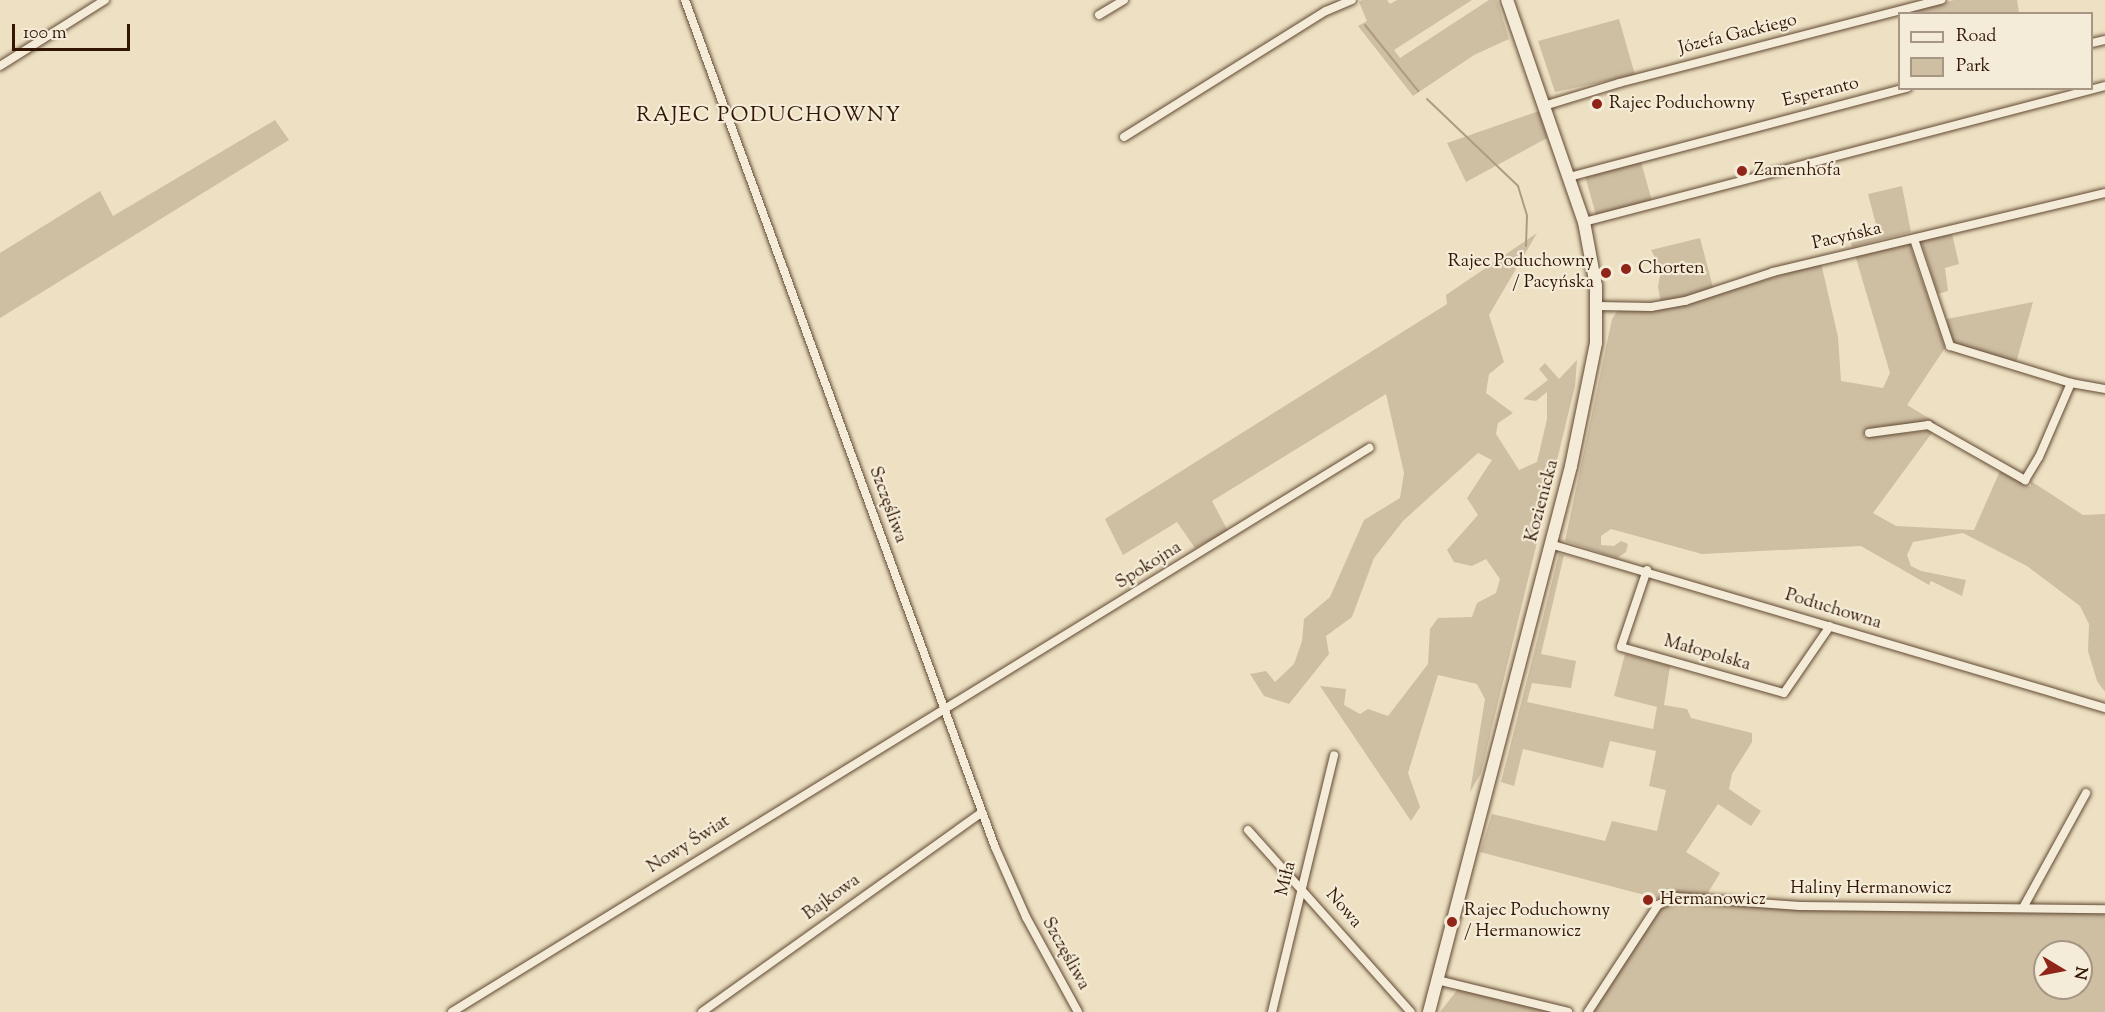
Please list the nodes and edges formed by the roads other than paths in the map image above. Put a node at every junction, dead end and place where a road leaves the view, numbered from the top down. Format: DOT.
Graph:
graph roads {
  1 [pos="105,0"];
  2 [pos="685,0"];
  3 [pos="1124,0"];
  4 [pos="1352,0"];
  5 [pos="1507,0"];
  6 [pos="1941,0"];
  7 [pos="1100,15"];
  8 [pos="0,66"];
  9 [pos="1899,90"];
  10 [pos="2090,90"];
  11 [pos="1544,106"];
  12 [pos="1124,137"];
  13 [pos="1569,177"];
  14 [pos="2105,192"];
  15 [pos="1584,222"];
  16 [pos="1914,238"];
  17 [pos="1597,306"];
  18 [pos="2071,383"];
  19 [pos="2105,389"];
  20 [pos="1869,433"];
  21 [pos="1369,448"];
  22 [pos="1550,544"];
  23 [pos="1647,570"];
  24 [pos="1830,626"];
  25 [pos="2105,708"];
  26 [pos="945,709"];
  27 [pos="1334,755"];
  28 [pos="2086,793"];
  29 [pos="982,812"];
  30 [pos="1248,830"];
  31 [pos="1302,888"];
  32 [pos="2024,906"];
  33 [pos="2105,909"];
  34 [pos="1437,980"];
  35 [pos="452,1012"];
  36 [pos="702,1012"];
  37 [pos="1078,1012"];
  38 [pos="1272,1012"];
  39 [pos="1411,1012"];
  40 [pos="1429,1012"];
  41 [pos="1568,1012"];
  42 [pos="1588,1012"];
  1 -- 8 [label="street"];
  2 -- 26 [label="street, Szczęśliwa"];
  3 -- 7 [label="street"];
  4 -- 12 [label="street"];
  5 -- 11 [label="main road, Kozienicka"];
  6 -- 11 [label="street, Józefa Gackiego"];
  9 -- 13 [label="street, Esperanto"];
  10 -- 15 [label="street"];
  11 -- 13 [label="main road, Kozienicka"];
  13 -- 15 [label="main road, Kozienicka"];
  14 -- 16 [label="street, Pacyńska"];
  15 -- 17 [label="main road, Kozienicka"];
  16 -- 17 [label="street, Pacyńska"];
  16 -- 18 [label="street"];
  17 -- 22 [label="main road, Kozienicka"];
  18 -- 19 [label="street"];
  18 -- 20 [label="street"];
  21 -- 26 [label="street, Spokojna"];
  22 -- 23 [label="street, Poduchowna"];
  22 -- 34 [label="main road, Kozienicka"];
  23 -- 24 [label="street, Poduchowna"];
  23 -- 24 [label="street, Małopolska"];
  24 -- 25 [label="street, Poduchowna"];
  26 -- 29 [label="street, Szczęśliwa"];
  26 -- 35 [label="street, Nowy Świat"];
  27 -- 31 [label="street, Miła"];
  28 -- 32 [label="street"];
  29 -- 36 [label="street, Bajkowa"];
  29 -- 37 [label="street, Szczęśliwa"];
  30 -- 31 [label="street, Nowa"];
  31 -- 38 [label="street, Miła"];
  31 -- 39 [label="street, Nowa"];
  32 -- 33 [label="street, Haliny Hermanowicz"];
  32 -- 42 [label="street, Haliny Hermanowicz"];
  34 -- 40 [label="main road, Kozienicka"];
  34 -- 41 [label="street"];
}
